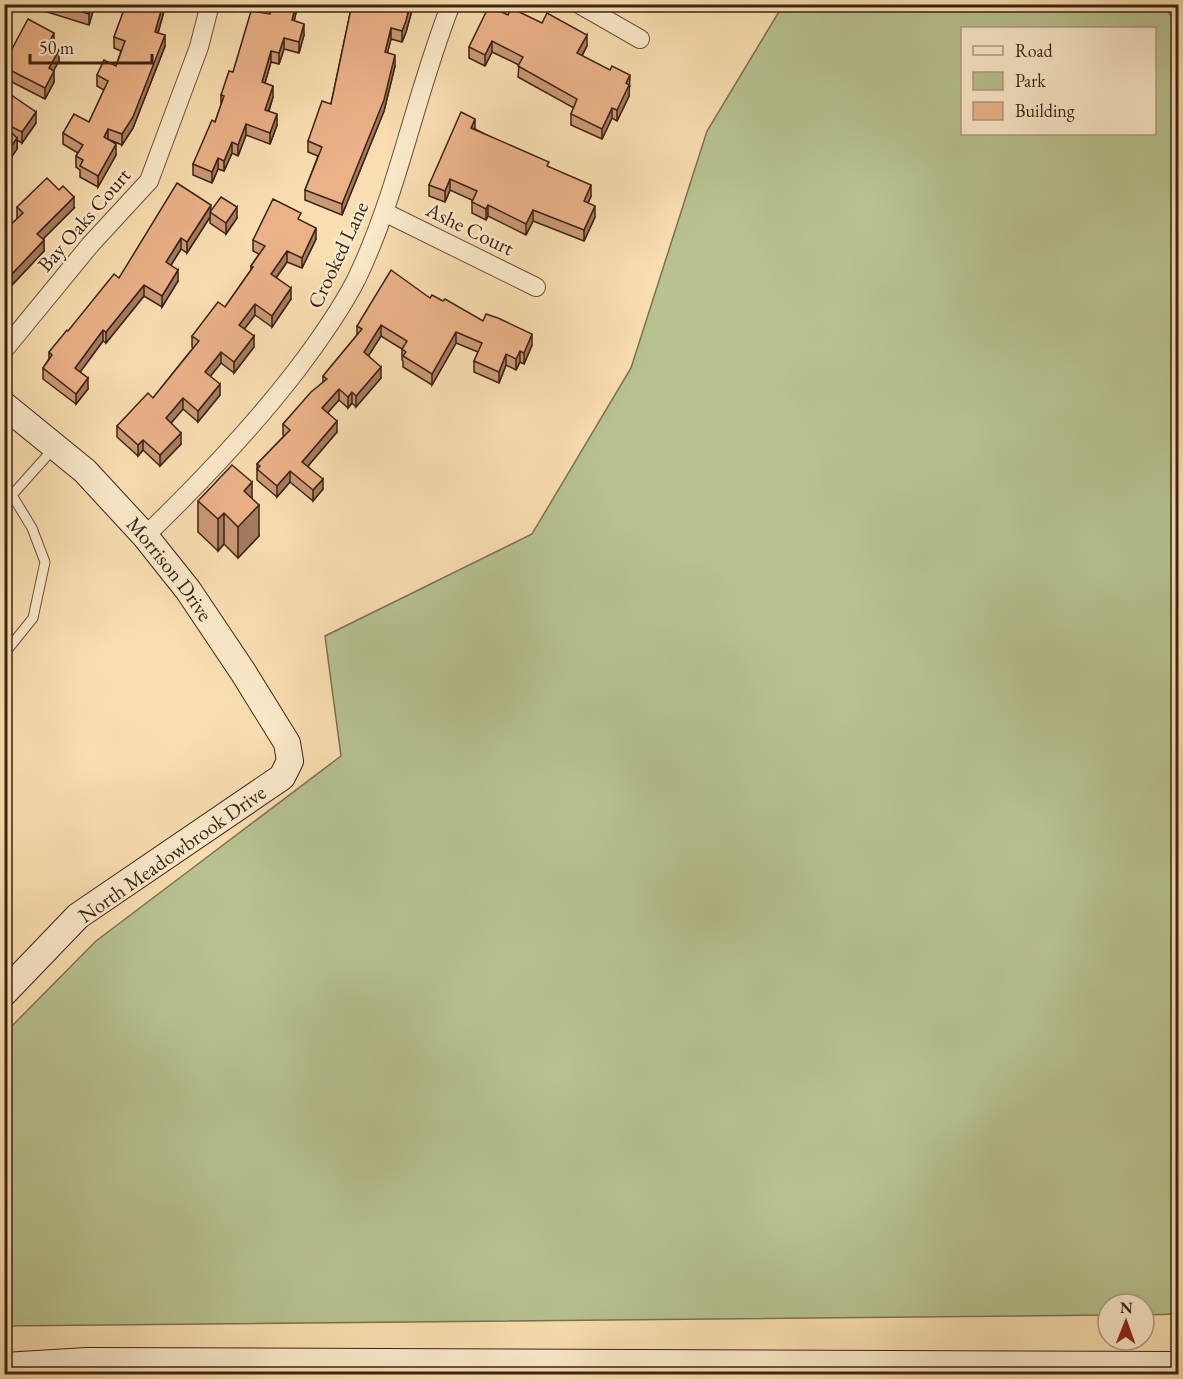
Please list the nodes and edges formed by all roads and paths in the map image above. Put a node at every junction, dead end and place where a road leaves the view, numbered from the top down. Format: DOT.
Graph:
graph roads {
  1 [pos="210,4"];
  2 [pos="451,4"];
  3 [pos="579,4"];
  4 [pos="640,39"];
  5 [pos="384,212"];
  6 [pos="536,286"];
  7 [pos="4,350"];
  8 [pos="4,405"];
  9 [pos="55,446"];
  10 [pos="8,494"];
  11 [pos="145,536"];
  12 [pos="4,654"];
  13 [pos="289,766"];
  14 [pos="4,993"];
  15 [pos="1179,1365"];
  16 [pos="4,1366"];
  17 [pos="519,1369"];
  18 [pos="704,1369"];
  19 [pos="899,1370"];
  20 [pos="1116,1370"];
  1 -- 7 [label="street, Bay Oaks Court"];
  2 -- 5 [label="street, Crooked Lane"];
  3 -- 4 [label="street"];
  5 -- 6 [label="street, Ashe Court"];
  5 -- 11 [label="street, Crooked Lane"];
  8 -- 9 [label="main road, Morrison Drive"];
  9 -- 10 [label="lane"];
  9 -- 11 [label="main road, Morrison Drive"];
  10 -- 12 [label="lane"];
  11 -- 13 [label="main road, Morrison Drive"];
  13 -- 14 [label="main road, North Meadowbrook Drive"];
  15 -- 20 [label="main road"];
  16 -- 17 [label="main road"];
  17 -- 18 [label="main road"];
  18 -- 19 [label="main road"];
  19 -- 20 [label="main road"];
}
